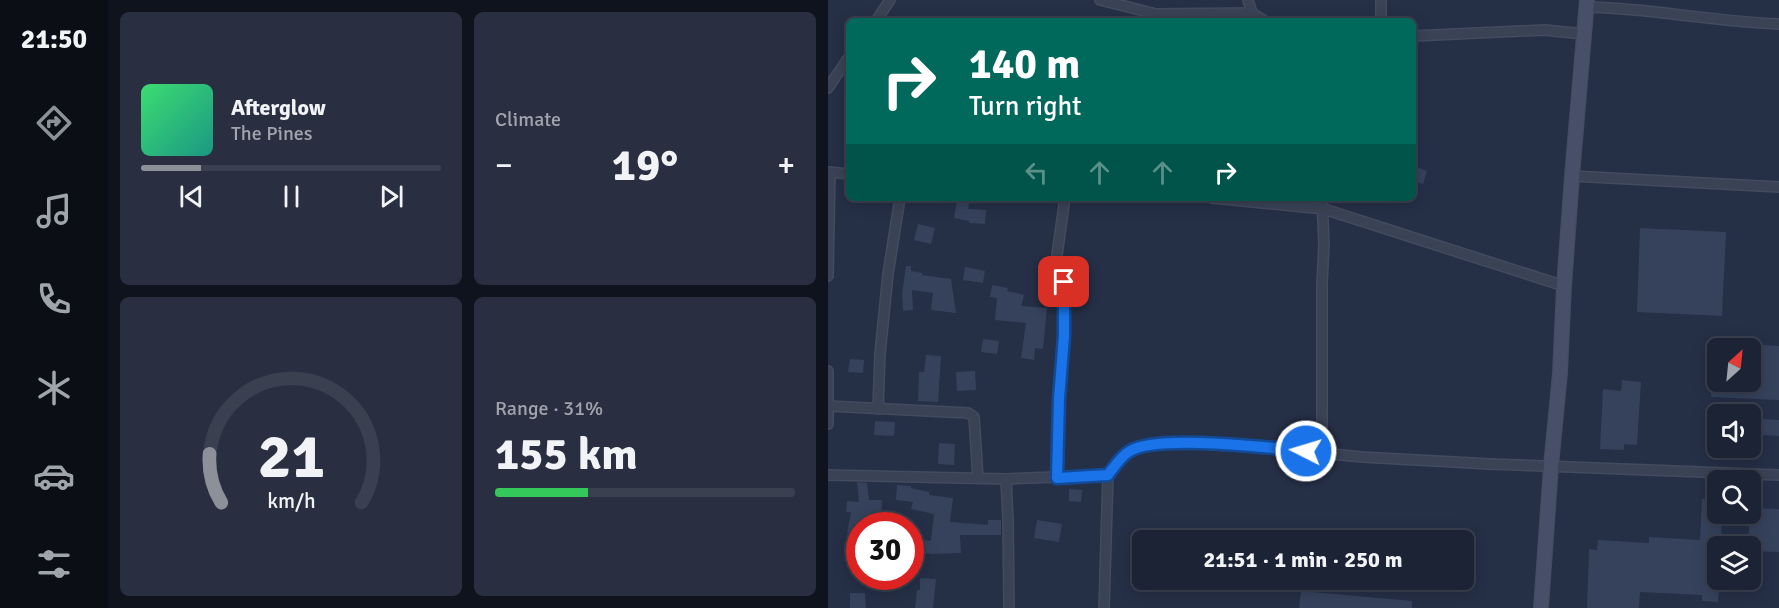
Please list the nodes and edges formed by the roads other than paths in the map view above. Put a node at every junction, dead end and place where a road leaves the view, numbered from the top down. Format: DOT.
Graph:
graph roads {
  1 [pos="890,0"];
  2 [pos="1100,0"];
  3 [pos="1248,0"];
  4 [pos="1381,0"];
  5 [pos="1587,3"];
  6 [pos="1252,13"];
  7 [pos="878,18"];
  8 [pos="1260,18"];
  9 [pos="1381,18"];
  10 [pos="1779,24"];
  11 [pos="1583,34"];
  12 [pos="1416,36"];
  13 [pos="846,61"];
  14 [pos="828,67"];
  15 [pos="837,74"];
  16 [pos="828,88"];
  17 [pos="829,172"];
  18 [pos="846,174"];
  19 [pos="1572,176"];
  20 [pos="1779,187"];
  21 [pos="900,201"];
  22 [pos="1065,201"];
  23 [pos="1243,201"];
  24 [pos="1323,201"];
  25 [pos="1324,209"];
  26 [pos="828,276"];
  27 [pos="1564,286"];
  28 [pos="828,370"];
  29 [pos="828,406"];
  30 [pos="878,409"];
  31 [pos="828,424"];
  32 [pos="1322,452"];
  33 [pos="1551,466"];
  34 [pos="828,475"];
  35 [pos="1108,475"];
  36 [pos="1779,475"];
  37 [pos="978,478"];
  38 [pos="1057,478"];
  39 [pos="1006,479"];
  40 [pos="1009,608"];
  41 [pos="1104,608"];
  42 [pos="1541,608"];
  1 -- 7 [label="street"];
  2 -- 6 [label="street"];
  3 -- 6 [label="street"];
  4 -- 9 [label="street"];
  5 -- 10 [label="street"];
  5 -- 11 [label="street"];
  6 -- 8 [label="street"];
  11 -- 12 [label="street"];
  11 -- 19 [label="street"];
  13 -- 15 [label="street"];
  14 -- 15 [label="street"];
  15 -- 16 [label="street"];
  17 -- 18 [label="street"];
  17 -- 26 [label="street"];
  19 -- 20 [label="street"];
  19 -- 27 [label="street"];
  21 -- 30 [label="street"];
  22 -- 38 [label="street"];
  23 -- 25 [label="street"];
  24 -- 25 [label="street"];
  25 -- 27 [label="street"];
  25 -- 32 [label="street"];
  27 -- 33 [label="street"];
  28 -- 29 [label="street"];
  29 -- 30 [label="street"];
  29 -- 31 [label="street"];
  30 -- 37 [label="street"];
  32 -- 33 [label="street"];
  32 -- 35 [label="street"];
  33 -- 36 [label="street"];
  33 -- 42 [label="street"];
  34 -- 37 [label="street"];
  35 -- 38 [label="street"];
  35 -- 41 [label="street"];
  37 -- 39 [label="street"];
  38 -- 39 [label="street"];
  39 -- 40 [label="street"];
}
